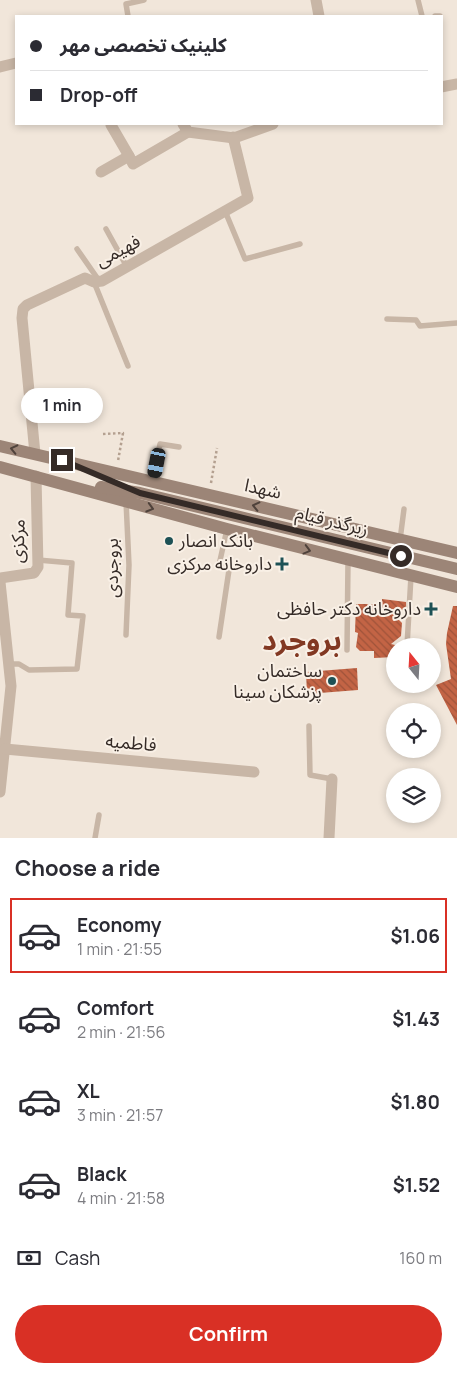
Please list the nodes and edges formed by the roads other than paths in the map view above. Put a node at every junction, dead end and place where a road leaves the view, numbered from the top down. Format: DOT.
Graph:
graph roads {
  1 [pos="144,0"];
  2 [pos="316,0"];
  3 [pos="418,0"];
  4 [pos="128,15"];
  5 [pos="319,15"];
  6 [pos="422,15"];
  7 [pos="15,63"];
  8 [pos="0,67"];
  9 [pos="457,84"];
  10 [pos="443,87"];
  11 [pos="111,125"];
  12 [pos="270,125"];
  13 [pos="185,128"];
  14 [pos="233,138"];
  15 [pos="129,156"];
  16 [pos="101,172"];
  17 [pos="225,211"];
  18 [pos="106,228"];
  19 [pos="300,244"];
  20 [pos="77,249"];
  21 [pos="127,267"];
  22 [pos="97,282"];
  23 [pos="387,320"];
  24 [pos="457,323"];
  25 [pos="128,366"];
  26 [pos="0,446"];
  27 [pos="179,447"];
  28 [pos="36,454"];
  29 [pos="62,460"];
  30 [pos="0,467"];
  31 [pos="36,476"];
  32 [pos="54,480"];
  33 [pos="153,481"];
  34 [pos="140,493"];
  35 [pos="126,501"];
  36 [pos="404,509"];
  37 [pos="226,529"];
  38 [pos="400,540"];
  39 [pos="457,553"];
  40 [pos="38,560"];
  41 [pos="348,561"];
  42 [pos="457,569"];
  43 [pos="411,576"];
  44 [pos="0,580"];
  45 [pos="457,588"];
  46 [pos="126,635"];
  47 [pos="219,637"];
  48 [pos="407,638"];
  49 [pos="347,650"];
  50 [pos="9,664"];
  51 [pos="4,718"];
  52 [pos="309,726"];
  53 [pos="4,749"];
  54 [pos="254,772"];
  55 [pos="332,779"];
  56 [pos="0,792"];
  57 [pos="99,814"];
  58 [pos="95,838"];
  59 [pos="329,838"];
  1 -- 4 [label="lane"];
  2 -- 5 [label="street"];
  3 -- 6 [label="lane"];
  7 -- 8 [label="street"];
  9 -- 10 [label="street"];
  11 -- 15 [label="street"];
  12 -- 14 [label="street"];
  13 -- 14 [label="street"];
  13 -- 15 [label="street"];
  14 -- 17 [label="street, فهیمی"];
  15 -- 16 [label="street"];
  17 -- 19 [label="lane"];
  17 -- 21 [label="street, فهیمی"];
  18 -- 21 [label="lane"];
  20 -- 22 [label="lane"];
  21 -- 22 [label="street, فهیمی"];
  22 -- 25 [label="lane"];
  22 -- 28 [label="street, فهیمی"];
  23 -- 24 [label="lane"];
  28 -- 26 [label="main road, one-way"];
  27 -- 33 [label="lane"];
  28 -- 29 [label="main road"];
  29 -- 33 [label="main road, شهدا"];
  29 -- 34 [label="main road"];
  30 -- 31 [label="main road"];
  31 -- 32 [label="main road"];
  31 -- 40 [label="street, مرکزی"];
  32 -- 34 [label="main road"];
  32 -- 35 [label="main road"];
  38 -- 33 [label="main road, شهدا, one-way"];
  34 -- 42 [label="main road, زیرگذر قیام"];
  35 -- 37 [label="main road, one-way"];
  35 -- 46 [label="lane, بروجردی"];
  36 -- 38 [label="lane"];
  37 -- 41 [label="main road, one-way"];
  37 -- 47 [label="lane"];
  38 -- 39 [label="main road, شهدا"];
  40 -- 44 [label="street, مرکزی"];
  40 -- 50 [label="lane"];
  41 -- 43 [label="main road"];
  41 -- 49 [label="lane"];
  43 -- 45 [label="main road"];
  43 -- 48 [label="lane"];
  44 -- 50 [label="street"];
  50 -- 51 [label="street"];
  51 -- 53 [label="street"];
  52 -- 55 [label="lane"];
  53 -- 54 [label="street, فاطمیه"];
  53 -- 56 [label="street"];
  55 -- 59 [label="street"];
  57 -- 58 [label="lane"];
}
